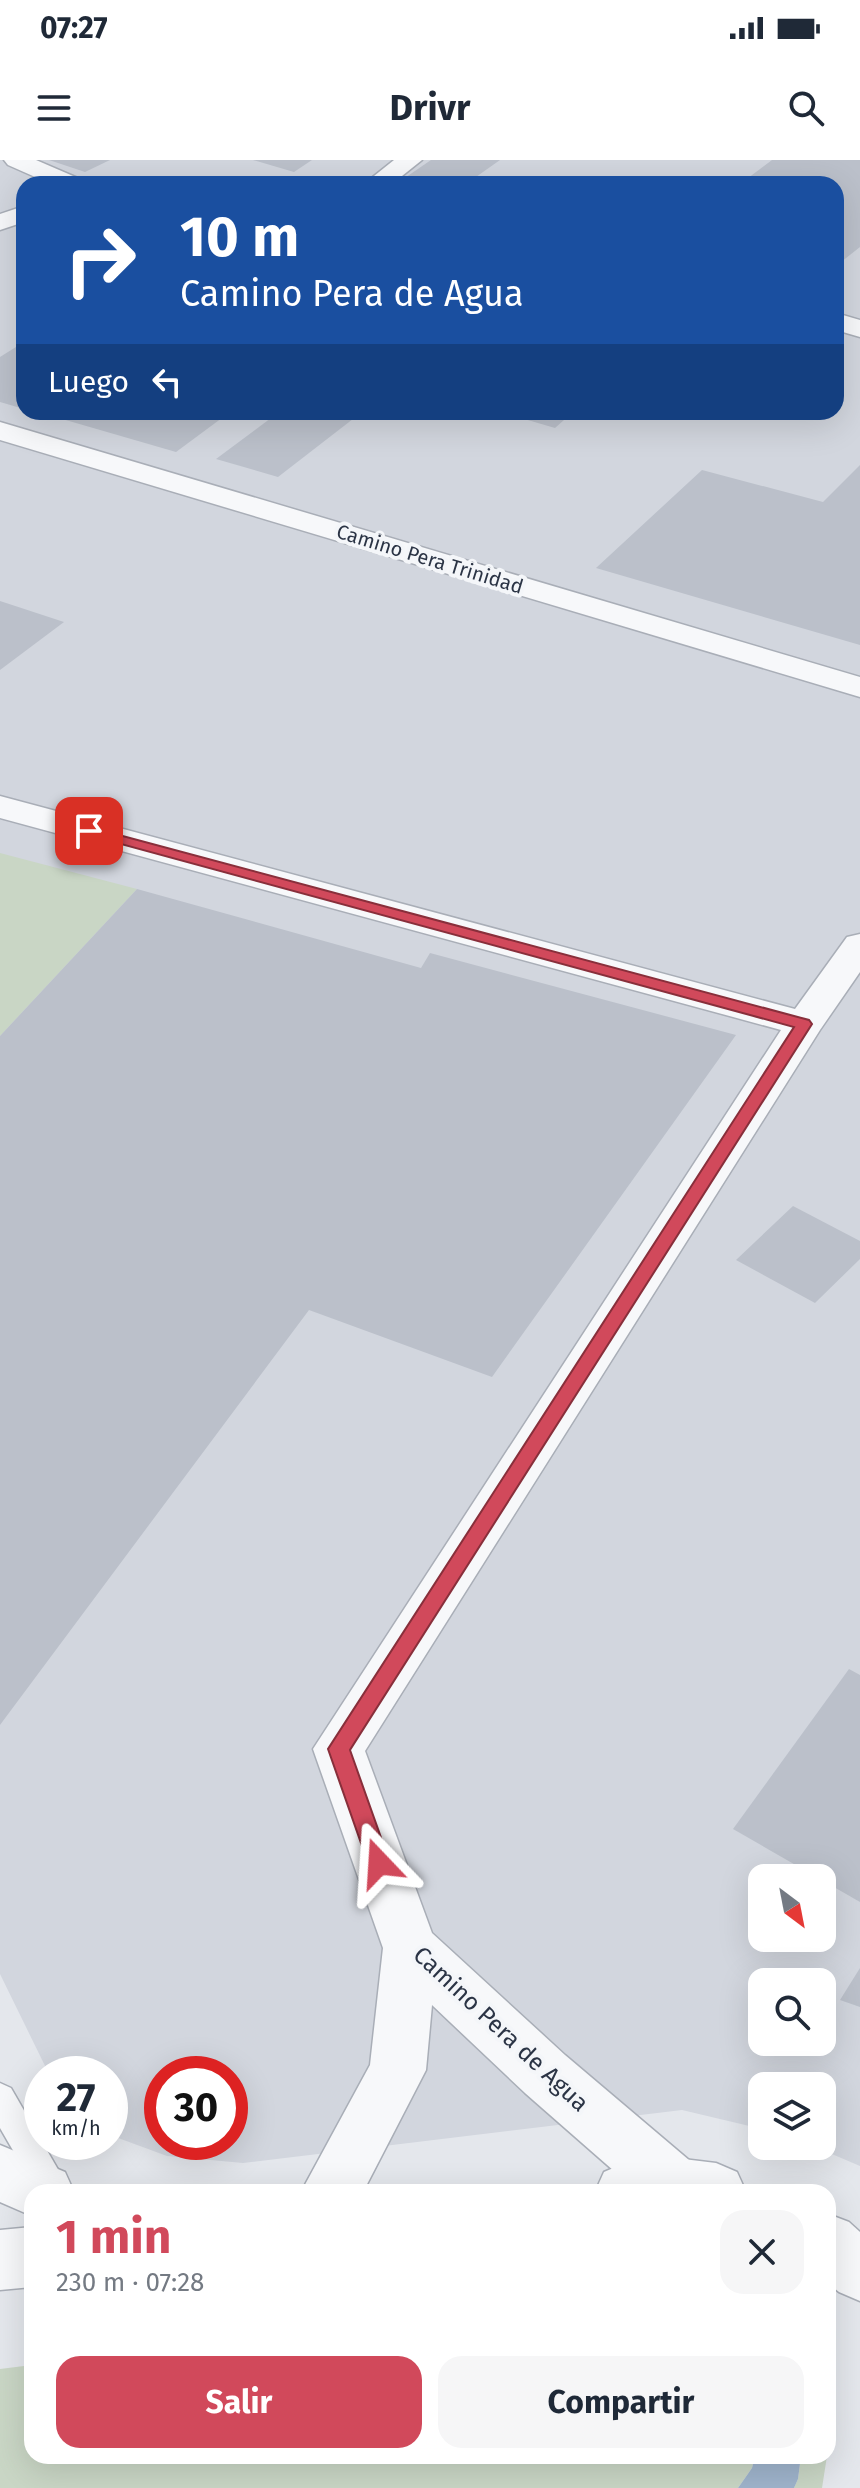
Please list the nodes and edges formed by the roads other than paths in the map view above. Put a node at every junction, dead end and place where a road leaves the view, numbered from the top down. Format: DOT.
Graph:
graph roads {
  1 [pos="16,160"];
  2 [pos="410,160"];
  3 [pos="53,176"];
  4 [pos="387,176"];
  5 [pos="0,431"];
  6 [pos="860,687"];
  7 [pos="0,807"];
  8 [pos="860,945"];
  9 [pos="804,1024"];
  10 [pos="410,1948"];
  11 [pos="0,2098"];
  12 [pos="0,2173"];
  13 [pos="25,2184"];
  14 [pos="50,2184"];
  15 [pos="335,2184"];
  16 [pos="665,2184"];
  17 [pos="836,2250"];
  18 [pos="24,2258"];
  19 [pos="0,2260"];
  20 [pos="860,2271"];
  1 -- 3 [label="street"];
  2 -- 4 [label="street"];
  5 -- 6 [label="street, Camino Pera Trinidad"];
  7 -- 9 [label="street"];
  8 -- 9 [label="street, Camino Pera de Agua"];
  9 -- 10 [label="street, Camino Pera de Agua"];
  10 -- 15 [label="street"];
  10 -- 16 [label="street, Camino Pera de Agua"];
  11 -- 14 [label="lane"];
  12 -- 13 [label="street"];
  17 -- 20 [label="street"];
  18 -- 19 [label="street"];
}
